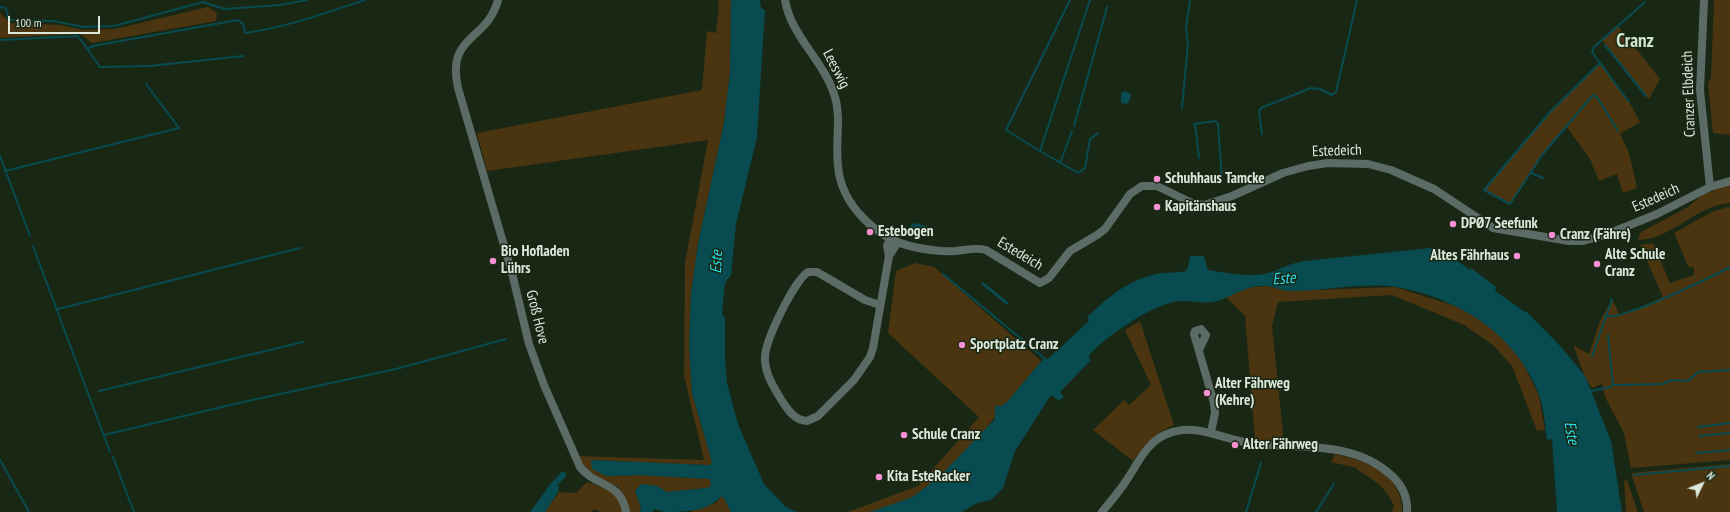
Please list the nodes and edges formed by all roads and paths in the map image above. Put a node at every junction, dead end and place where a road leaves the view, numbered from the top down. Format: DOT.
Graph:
graph roads {
  1 [pos="498,0"];
  2 [pos="786,0"];
  3 [pos="1704,0"];
  4 [pos="841,181"];
  5 [pos="1730,181"];
  6 [pos="1710,187"];
  7 [pos="890,238"];
  8 [pos="898,242"];
  9 [pos="889,256"];
  10 [pos="880,305"];
  11 [pos="1199,350"];
  12 [pos="1211,432"];
  13 [pos="626,512"];
  14 [pos="1102,512"];
  15 [pos="1406,512"];
  1 -- 13 [label="street, Groß Hove"];
  2 -- 4 [label="street, Leeswig"];
  3 -- 6 [label="street, Cranzer Elbdeich"];
  4 -- 7 [label="street, Estedeich"];
  5 -- 6 [label="street, Estedeich"];
  6 -- 8 [label="street, Estedeich"];
  7 -- 8 [label="street, Estedeich"];
  7 -- 9 [label="street"];
  8 -- 9 [label="street"];
  9 -- 10 [label="street"];
  10 -- 10 [label="street"];
  11 -- 12 [label="street"];
  12 -- 14 [label="street"];
  12 -- 15 [label="street"];
}
